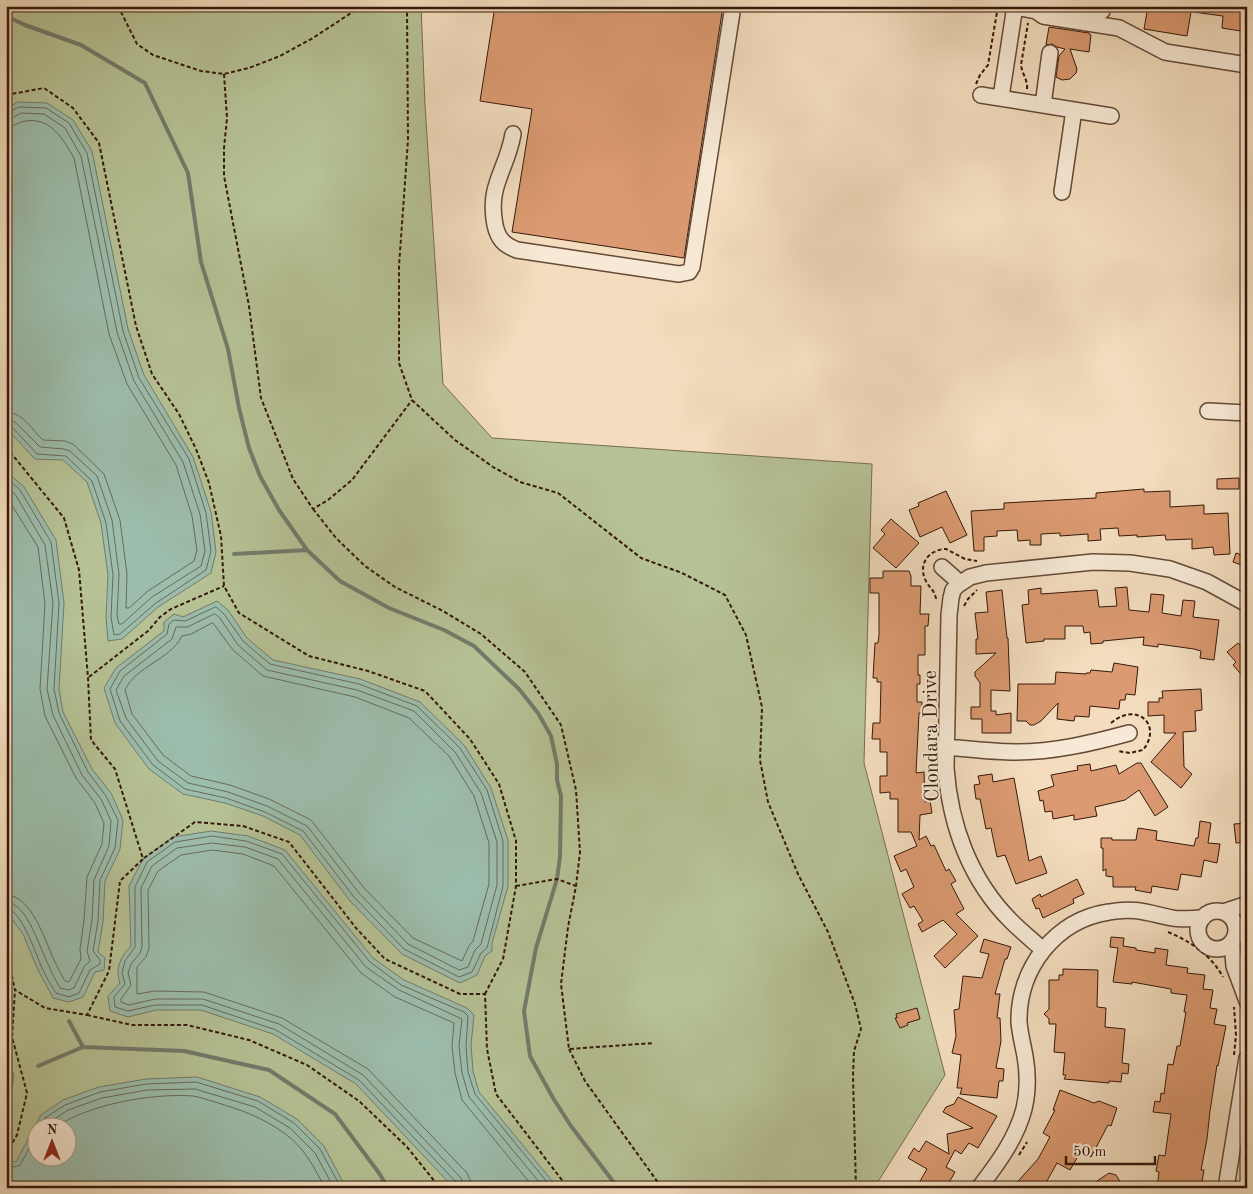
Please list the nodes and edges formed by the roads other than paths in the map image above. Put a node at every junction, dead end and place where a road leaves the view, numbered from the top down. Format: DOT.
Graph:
graph roads {
  1 [pos="733,6"];
  2 [pos="1067,6"];
  3 [pos="1015,7"];
  4 [pos="1102,14"];
  5 [pos="1050,52"];
  6 [pos="1247,65"];
  7 [pos="981,95"];
  8 [pos="1001,98"];
  9 [pos="1044,105"];
  10 [pos="1074,110"];
  11 [pos="1110,116"];
  12 [pos="513,134"];
  13 [pos="1062,192"];
  14 [pos="1208,411"];
  15 [pos="1247,413"];
  16 [pos="942,567"];
  17 [pos="960,583"];
  18 [pos="1247,604"];
  19 [pos="1129,733"];
  20 [pos="946,747"];
  21 [pos="1247,904"];
  22 [pos="1247,909"];
  23 [pos="1222,912"];
  24 [pos="1203,918"];
  25 [pos="1169,925"];
  26 [pos="1236,926"];
  27 [pos="1201,938"];
  28 [pos="1232,942"];
  29 [pos="1214,948"];
  30 [pos="1043,950"];
  31 [pos="1234,966"];
  32 [pos="1240,1003"];
  33 [pos="1240,1058"];
  34 [pos="977,1186"];
  35 [pos="1226,1188"];
  1 -- 12 [label="street"];
  2 -- 4 [label="street"];
  3 -- 4 [label="street"];
  3 -- 8 [label="street"];
  4 -- 6 [label="street"];
  5 -- 9 [label="street"];
  7 -- 8 [label="street"];
  8 -- 9 [label="street"];
  9 -- 10 [label="street"];
  10 -- 11 [label="street"];
  10 -- 13 [label="street"];
  14 -- 15 [label="street"];
  16 -- 17 [label="street"];
  17 -- 18 [label="street"];
  17 -- 20 [label="street, Clondara Drive"];
  19 -- 20 [label="street"];
  20 -- 30 [label="street, Clondara Drive"];
  21 -- 23 [label="street"];
  22 -- 26 [label="street"];
  23 -- 24 [label="street"];
  23 -- 26 [label="street"];
  24 -- 25 [label="street"];
  24 -- 27 [label="street"];
  25 -- 27 [label="street"];
  25 -- 30 [label="street"];
  26 -- 28 [label="street"];
  27 -- 29 [label="street"];
  28 -- 29 [label="street"];
  28 -- 31 [label="street"];
  29 -- 31 [label="street"];
  30 -- 34 [label="street"];
  31 -- 32 [label="street"];
  33 -- 35 [label="street"];
}
